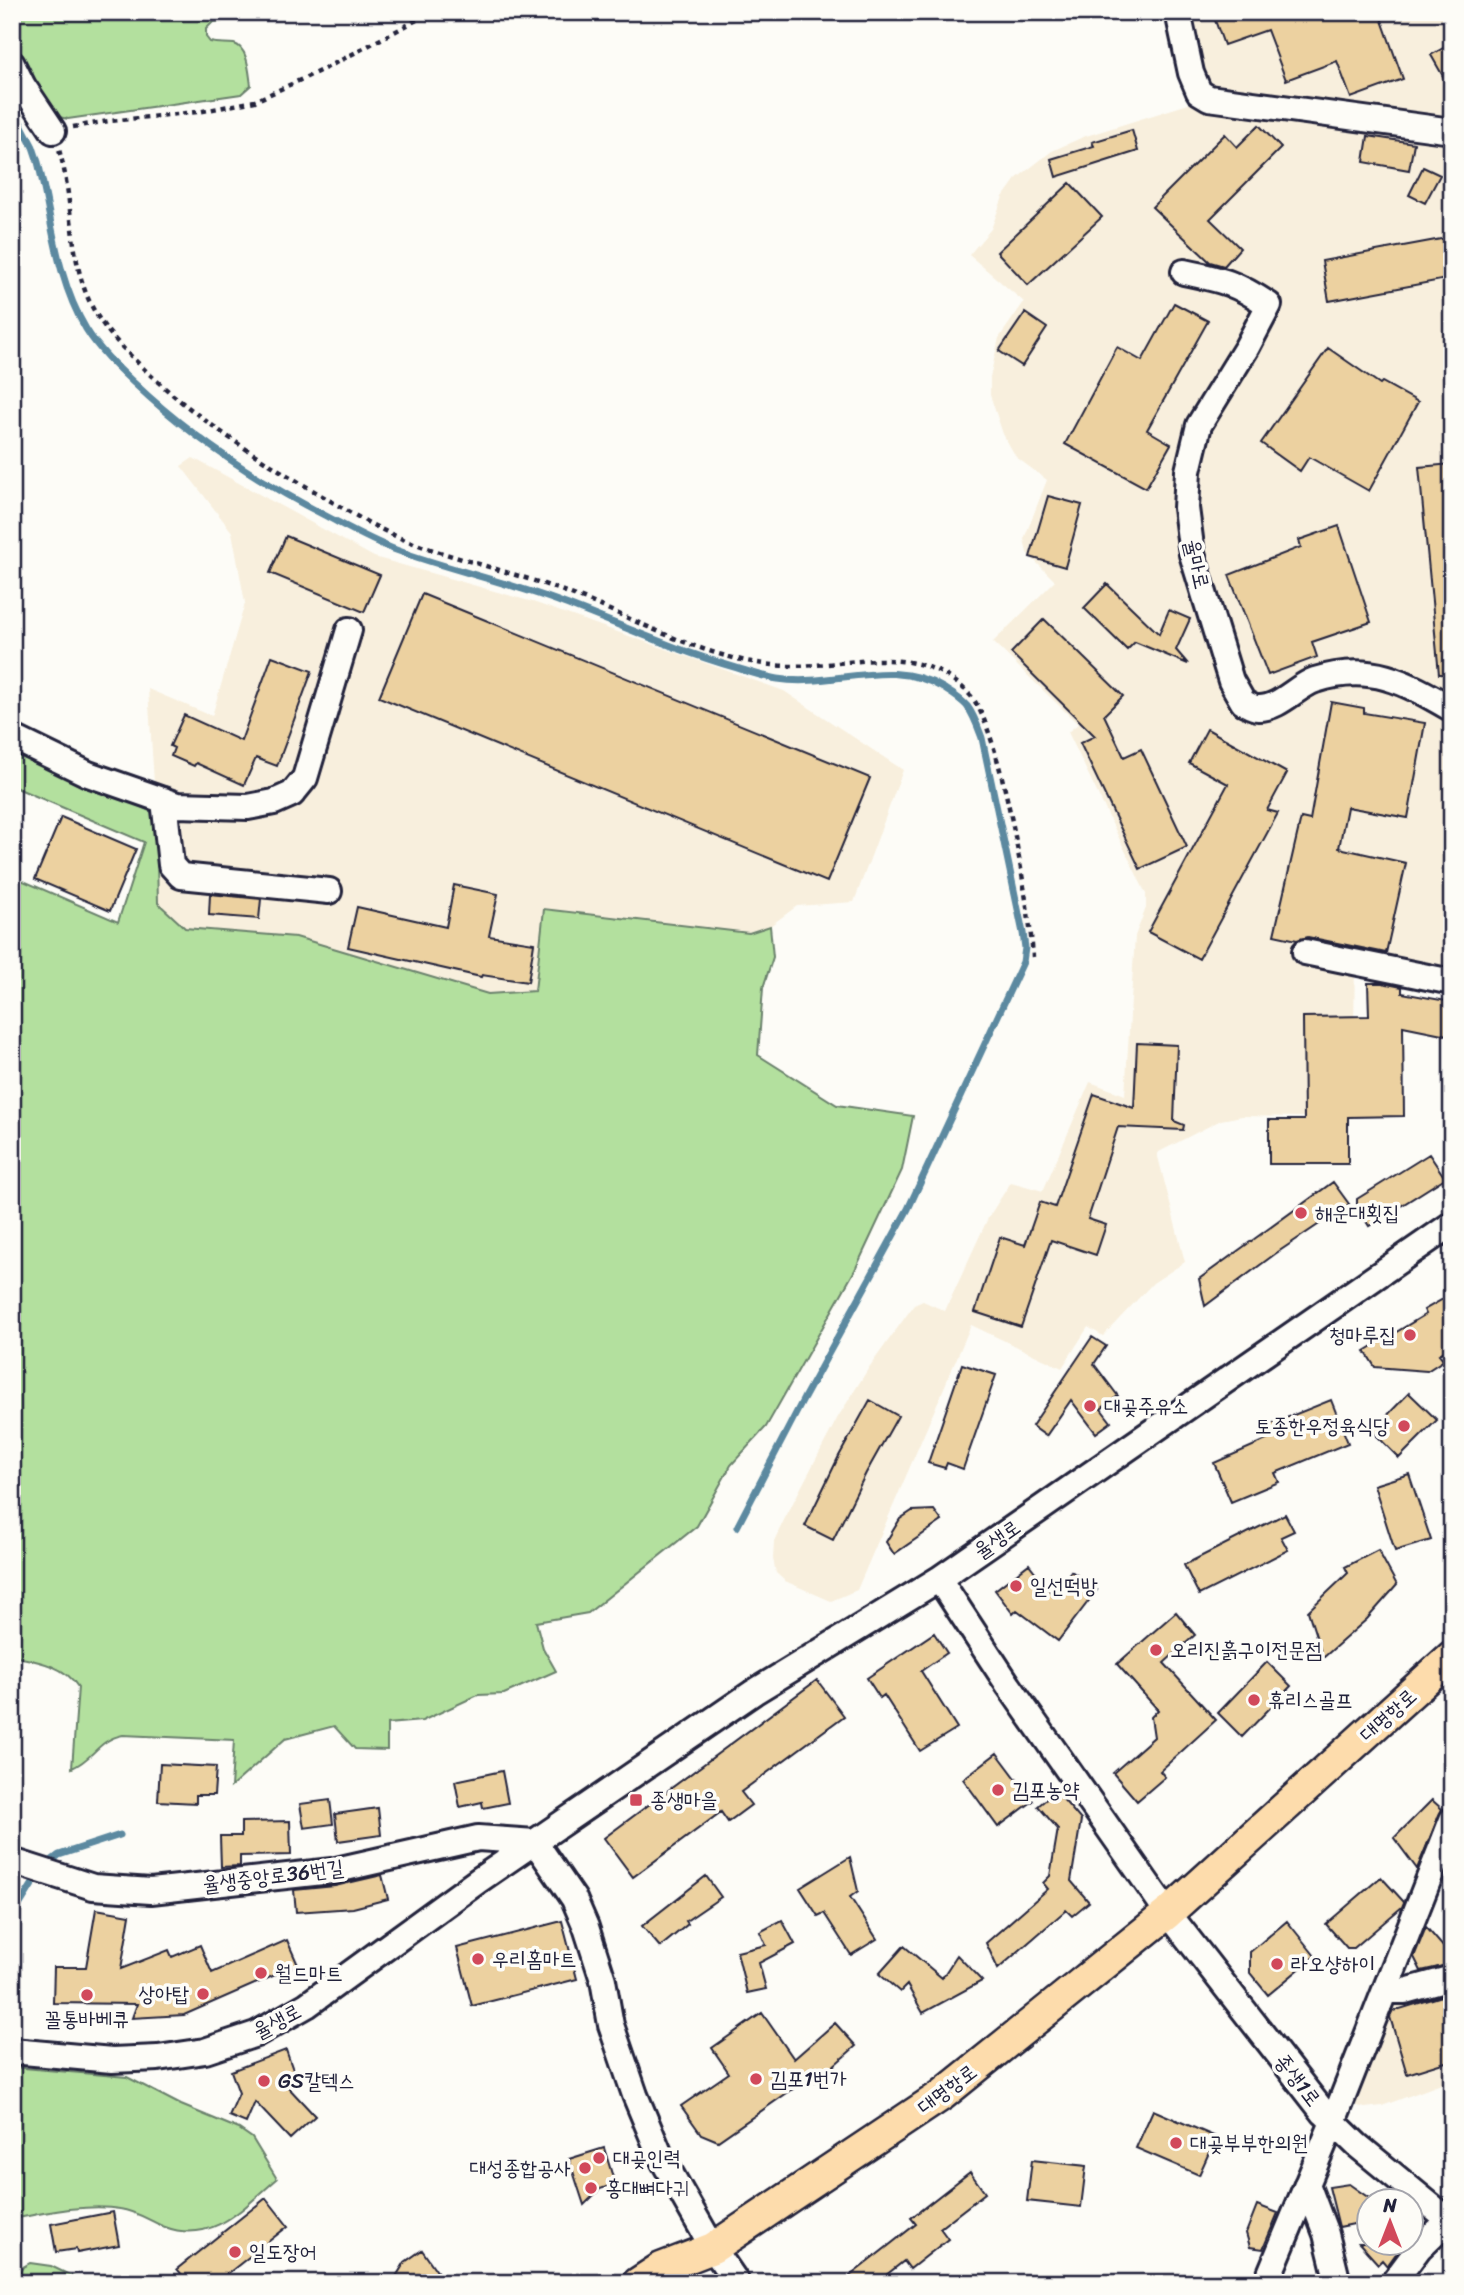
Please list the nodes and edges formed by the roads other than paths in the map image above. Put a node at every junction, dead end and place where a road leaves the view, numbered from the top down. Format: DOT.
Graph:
graph roads {
  1 [pos="1178,12"];
  2 [pos="12,64"];
  3 [pos="53,131"];
  4 [pos="1452,131"];
  5 [pos="1184,272"];
  6 [pos="349,630"];
  7 [pos="1452,709"];
  8 [pos="12,737"];
  9 [pos="164,800"];
  10 [pos="329,891"];
  11 [pos="1305,952"];
  12 [pos="1452,982"];
  13 [pos="1452,1224"];
  14 [pos="939,1579"];
  15 [pos="1449,1668"];
  16 [pos="1452,1821"];
  17 [pos="535,1842"];
  18 [pos="12,1861"];
  19 [pos="1441,1874"];
  20 [pos="1168,1913"];
  21 [pos="1452,1978"];
  22 [pos="1385,1991"];
  23 [pos="12,2050"];
  24 [pos="1333,2122"];
  25 [pos="1307,2184"];
  26 [pos="1450,2222"];
  27 [pos="713,2249"];
  28 [pos="638,2283"];
  29 [pos="685,2283"];
  30 [pos="737,2283"];
  31 [pos="1266,2283"];
  32 [pos="1338,2283"];
  33 [pos="1394,2283"];
  1 -- 4 [label="street"];
  2 -- 3 [label="street"];
  5 -- 7 [label="street, 율마로"];
  6 -- 9 [label="street"];
  8 -- 9 [label="street"];
  9 -- 10 [label="street"];
  11 -- 12 [label="street"];
  13 -- 14 [label="street, 율생로"];
  14 -- 17 [label="street, 율생로"];
  14 -- 20 [label="street"];
  15 -- 20 [label="main road, 대명항로"];
  16 -- 19 [label="street"];
  17 -- 18 [label="street, 율생중앙로36번길"];
  17 -- 23 [label="street, 율생로"];
  17 -- 27 [label="street"];
  19 -- 22 [label="street"];
  20 -- 24 [label="street, 종생1로"];
  20 -- 27 [label="main road, 대명항로"];
  21 -- 22 [label="street"];
  22 -- 24 [label="street"];
  24 -- 25 [label="street"];
  24 -- 26 [label="street, 종생1로"];
  25 -- 31 [label="street"];
  25 -- 32 [label="street"];
  26 -- 33 [label="street"];
  27 -- 28 [label="main road, 대명항로"];
  27 -- 29 [label="main road, 대명항로"];
  27 -- 30 [label="street"];
}
